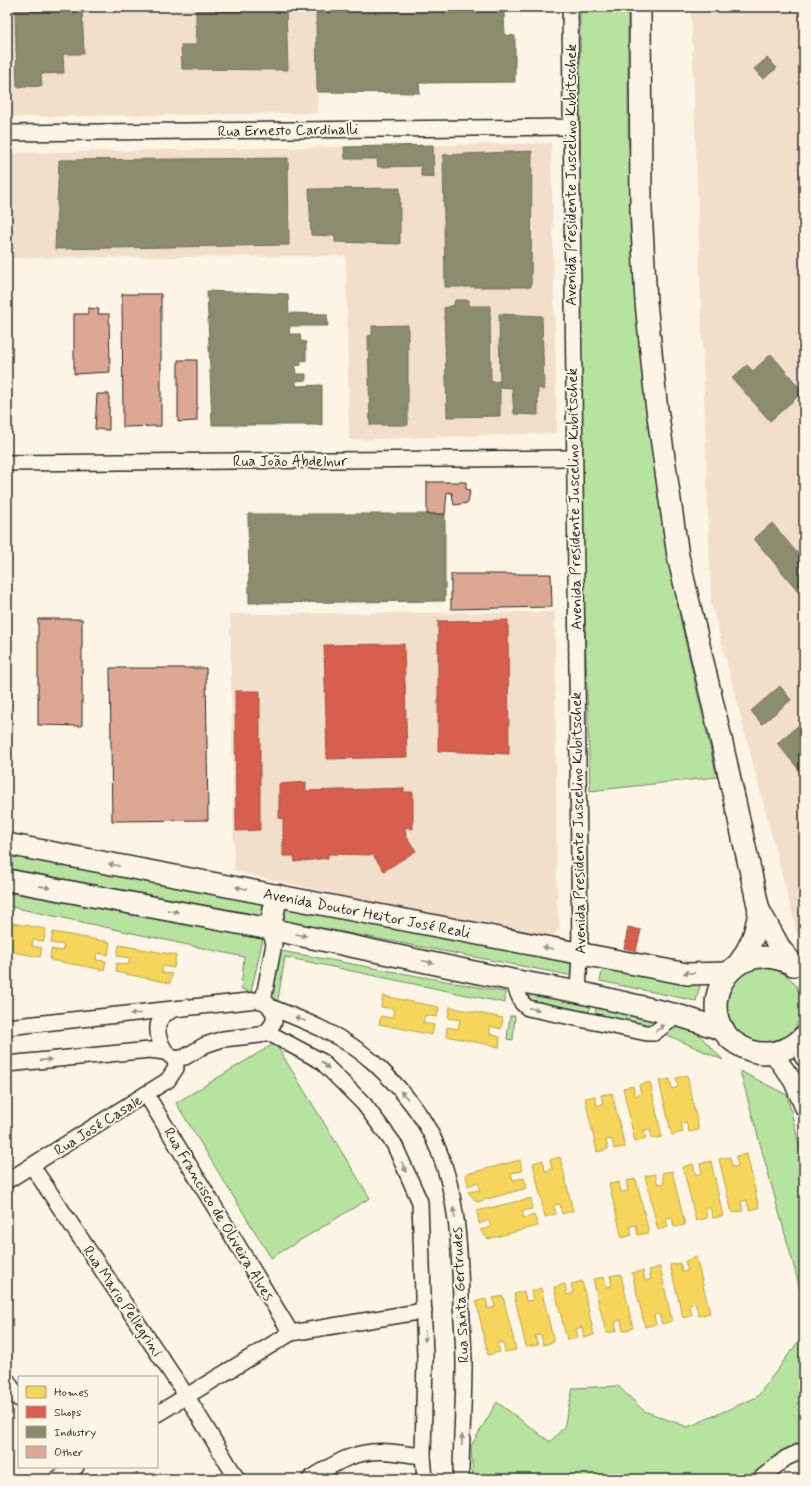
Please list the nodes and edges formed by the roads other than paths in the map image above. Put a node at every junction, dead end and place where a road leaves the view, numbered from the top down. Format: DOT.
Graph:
graph roads {
  1 [pos="570,7"];
  2 [pos="640,7"];
  3 [pos="570,127"];
  4 [pos="7,133"];
  5 [pos="574,458"];
  6 [pos="7,463"];
  7 [pos="7,844"];
  8 [pos="7,880"];
  9 [pos="277,895"];
  10 [pos="340,909"];
  11 [pos="758,910"];
  12 [pos="270,929"];
  13 [pos="334,942"];
  14 [pos="580,954"];
  15 [pos="734,968"];
  16 [pos="799,970"];
  17 [pos="512,980"];
  18 [pos="578,992"];
  19 [pos="266,1004"];
  20 [pos="174,1009"];
  21 [pos="677,1015"];
  22 [pos="7,1027"];
  23 [pos="724,1030"];
  24 [pos="268,1032"];
  25 [pos="803,1042"];
  26 [pos="773,1053"];
  27 [pos="170,1056"];
  28 [pos="7,1064"];
  29 [pos="146,1094"];
  30 [pos="804,1107"];
  31 [pos="32,1166"];
  32 [pos="7,1181"];
  33 [pos="424,1311"];
  34 [pos="291,1333"];
  35 [pos="7,1380"];
  36 [pos="186,1395"];
  37 [pos="18,1397"];
  38 [pos="158,1413"];
  39 [pos="804,1450"];
  40 [pos="423,1456"];
  41 [pos="238,1479"];
  42 [pos="310,1479"];
  43 [pos="425,1479"];
  44 [pos="461,1479"];
  45 [pos="760,1479"];
  1 -- 3 [label="street, Avenida Presidente Juscelino Kubitschek"];
  2 -- 11 [label="main road"];
  3 -- 4 [label="street, Rua Ernesto Cardinalli"];
  3 -- 5 [label="street, Avenida Presidente Juscelino Kubitschek"];
  5 -- 6 [label="street, Rua João Abdelnur"];
  5 -- 14 [label="street, Avenida Presidente Juscelino Kubitschek"];
  9 -- 7 [label="main road, Avenida Doutor Heitor José Reali, one-way"];
  8 -- 12 [label="main road, one-way"];
  9 -- 10 [label="main road, Avenida Doutor Heitor José Reali"];
  9 -- 12 [label="main road"];
  10 -- 13 [label="main road"];
  14 -- 10 [label="main road, Avenida Doutor Heitor José Reali, one-way"];
  11 -- 15 [label="main road"];
  11 -- 16 [label="main road"];
  12 -- 13 [label="main road, one-way"];
  12 -- 19 [label="street"];
  13 -- 17 [label="main road, one-way"];
  15 -- 14 [label="main road, Avenida Doutor Heitor José Reali, one-way"];
  14 -- 18 [label="street, Avenida Presidente Juscelino Kubitschek"];
  15 -- 16 [label="main road, Avenida Doutor Heitor José Reali"];
  15 -- 23 [label="main road"];
  17 -- 18 [label="main road"];
  17 -- 21 [label="street, one-way"];
  18 -- 21 [label="main road"];
  19 -- 20 [label="street"];
  19 -- 24 [label="street"];
  44 -- 19 [label="street, Rua Santa Gertrudes, one-way"];
  20 -- 22 [label="street, one-way"];
  20 -- 27 [label="street"];
  21 -- 23 [label="main road"];
  23 -- 26 [label="main road"];
  24 -- 27 [label="street"];
  24 -- 33 [label="street, one-way"];
  25 -- 26 [label="main road"];
  26 -- 30 [label="street"];
  28 -- 27 [label="street, one-way"];
  27 -- 29 [label="street, Rua José Casale"];
  29 -- 31 [label="street, Rua José Casale"];
  29 -- 34 [label="street, Rua Francisco de Oliveira Alves"];
  31 -- 32 [label="street, Rua José Casale"];
  31 -- 36 [label="street, Rua Mario Pellegrini"];
  33 -- 34 [label="street"];
  33 -- 40 [label="street, one-way"];
  34 -- 36 [label="street"];
  35 -- 37 [label="street"];
  36 -- 38 [label="street"];
  36 -- 41 [label="street, Rua Mario Pellegrini"];
  39 -- 45 [label="street"];
  40 -- 42 [label="street"];
  40 -- 43 [label="street"];
}
